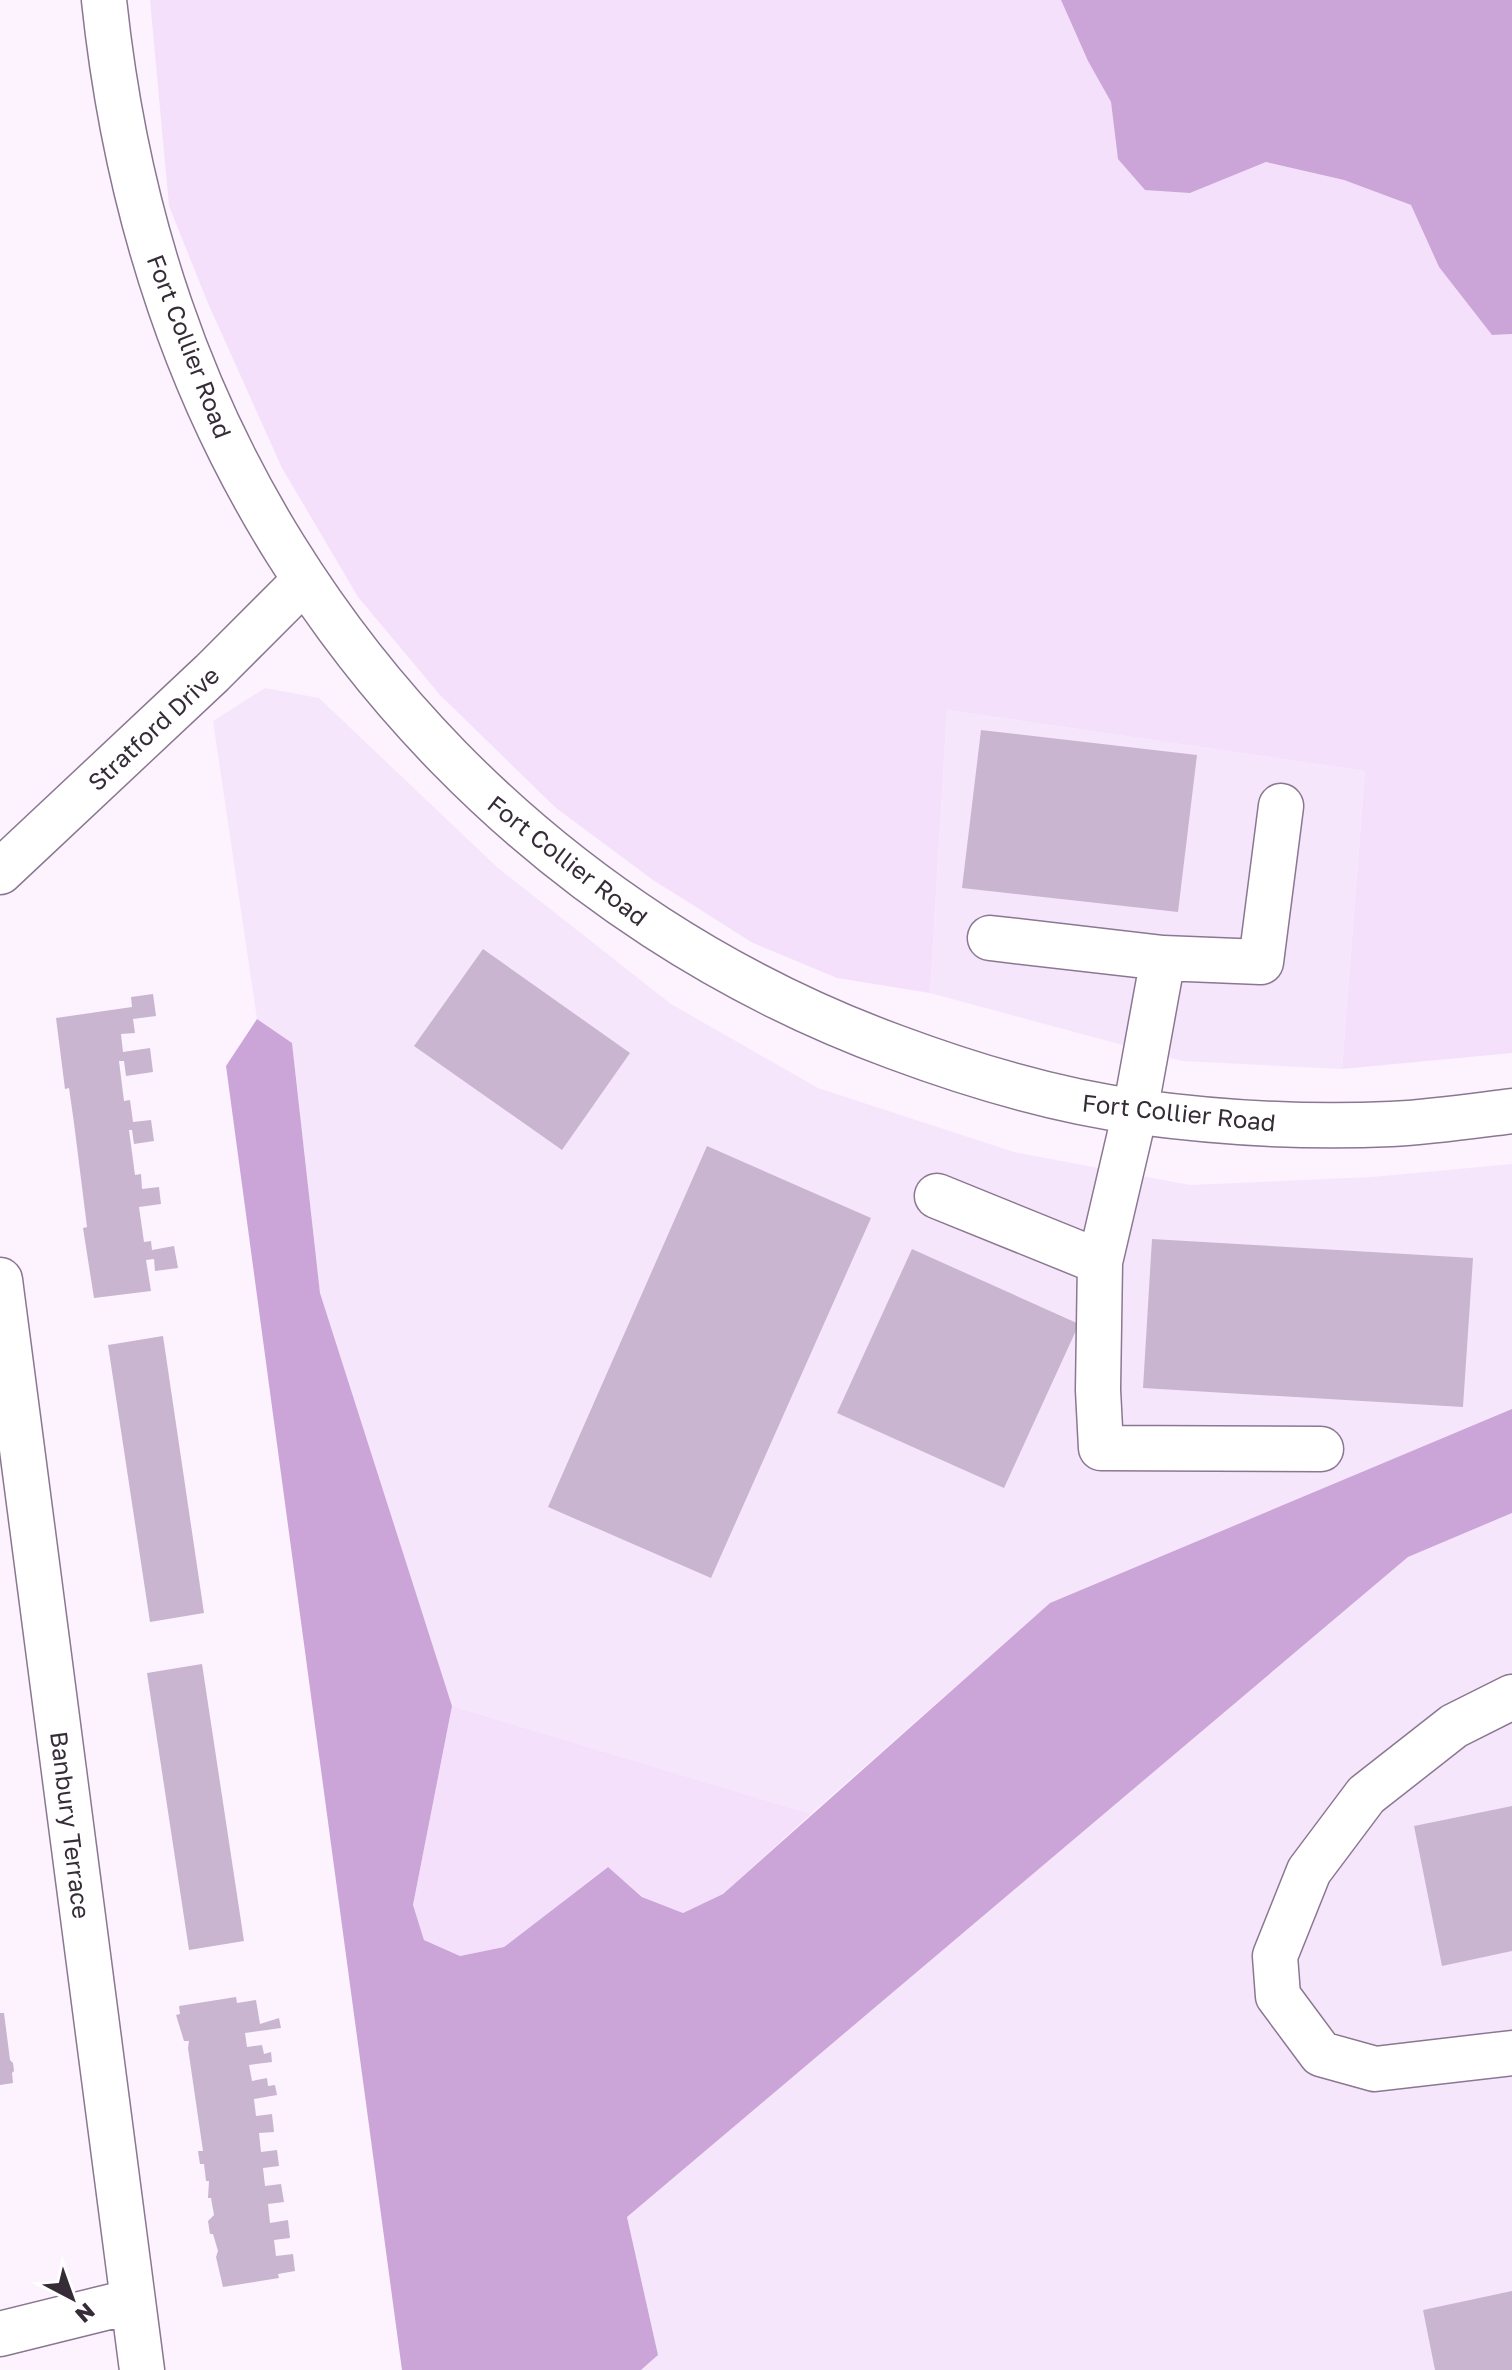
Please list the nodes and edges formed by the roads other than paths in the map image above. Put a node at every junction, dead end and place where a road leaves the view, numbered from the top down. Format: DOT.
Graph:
graph roads {
  1 [pos="104,0"];
  2 [pos="304,581"];
  3 [pos="1281,806"];
  4 [pos="0,872"];
  5 [pos="990,938"];
  6 [pos="1163,958"];
  7 [pos="1512,1111"];
  8 [pos="1135,1112"];
  9 [pos="937,1196"];
  10 [pos="1100,1262"];
  11 [pos="0,1280"];
  12 [pos="1321,1449"];
  13 [pos="1512,1697"];
  14 [pos="1512,2053"];
  15 [pos="133,2301"];
  16 [pos="0,2334"];
  17 [pos="142,2370"];
  1 -- 2 [label="street, Fort Collier Road"];
  2 -- 4 [label="street, Stratford Drive"];
  2 -- 8 [label="street, Fort Collier Road"];
  3 -- 6 [label="street"];
  5 -- 6 [label="street"];
  6 -- 8 [label="street"];
  7 -- 8 [label="street, Fort Collier Road"];
  8 -- 10 [label="street"];
  9 -- 10 [label="street"];
  10 -- 12 [label="street"];
  11 -- 15 [label="street, Banbury Terrace"];
  13 -- 14 [label="street"];
  15 -- 16 [label="street"];
  15 -- 17 [label="street, Banbury Terrace"];
}
